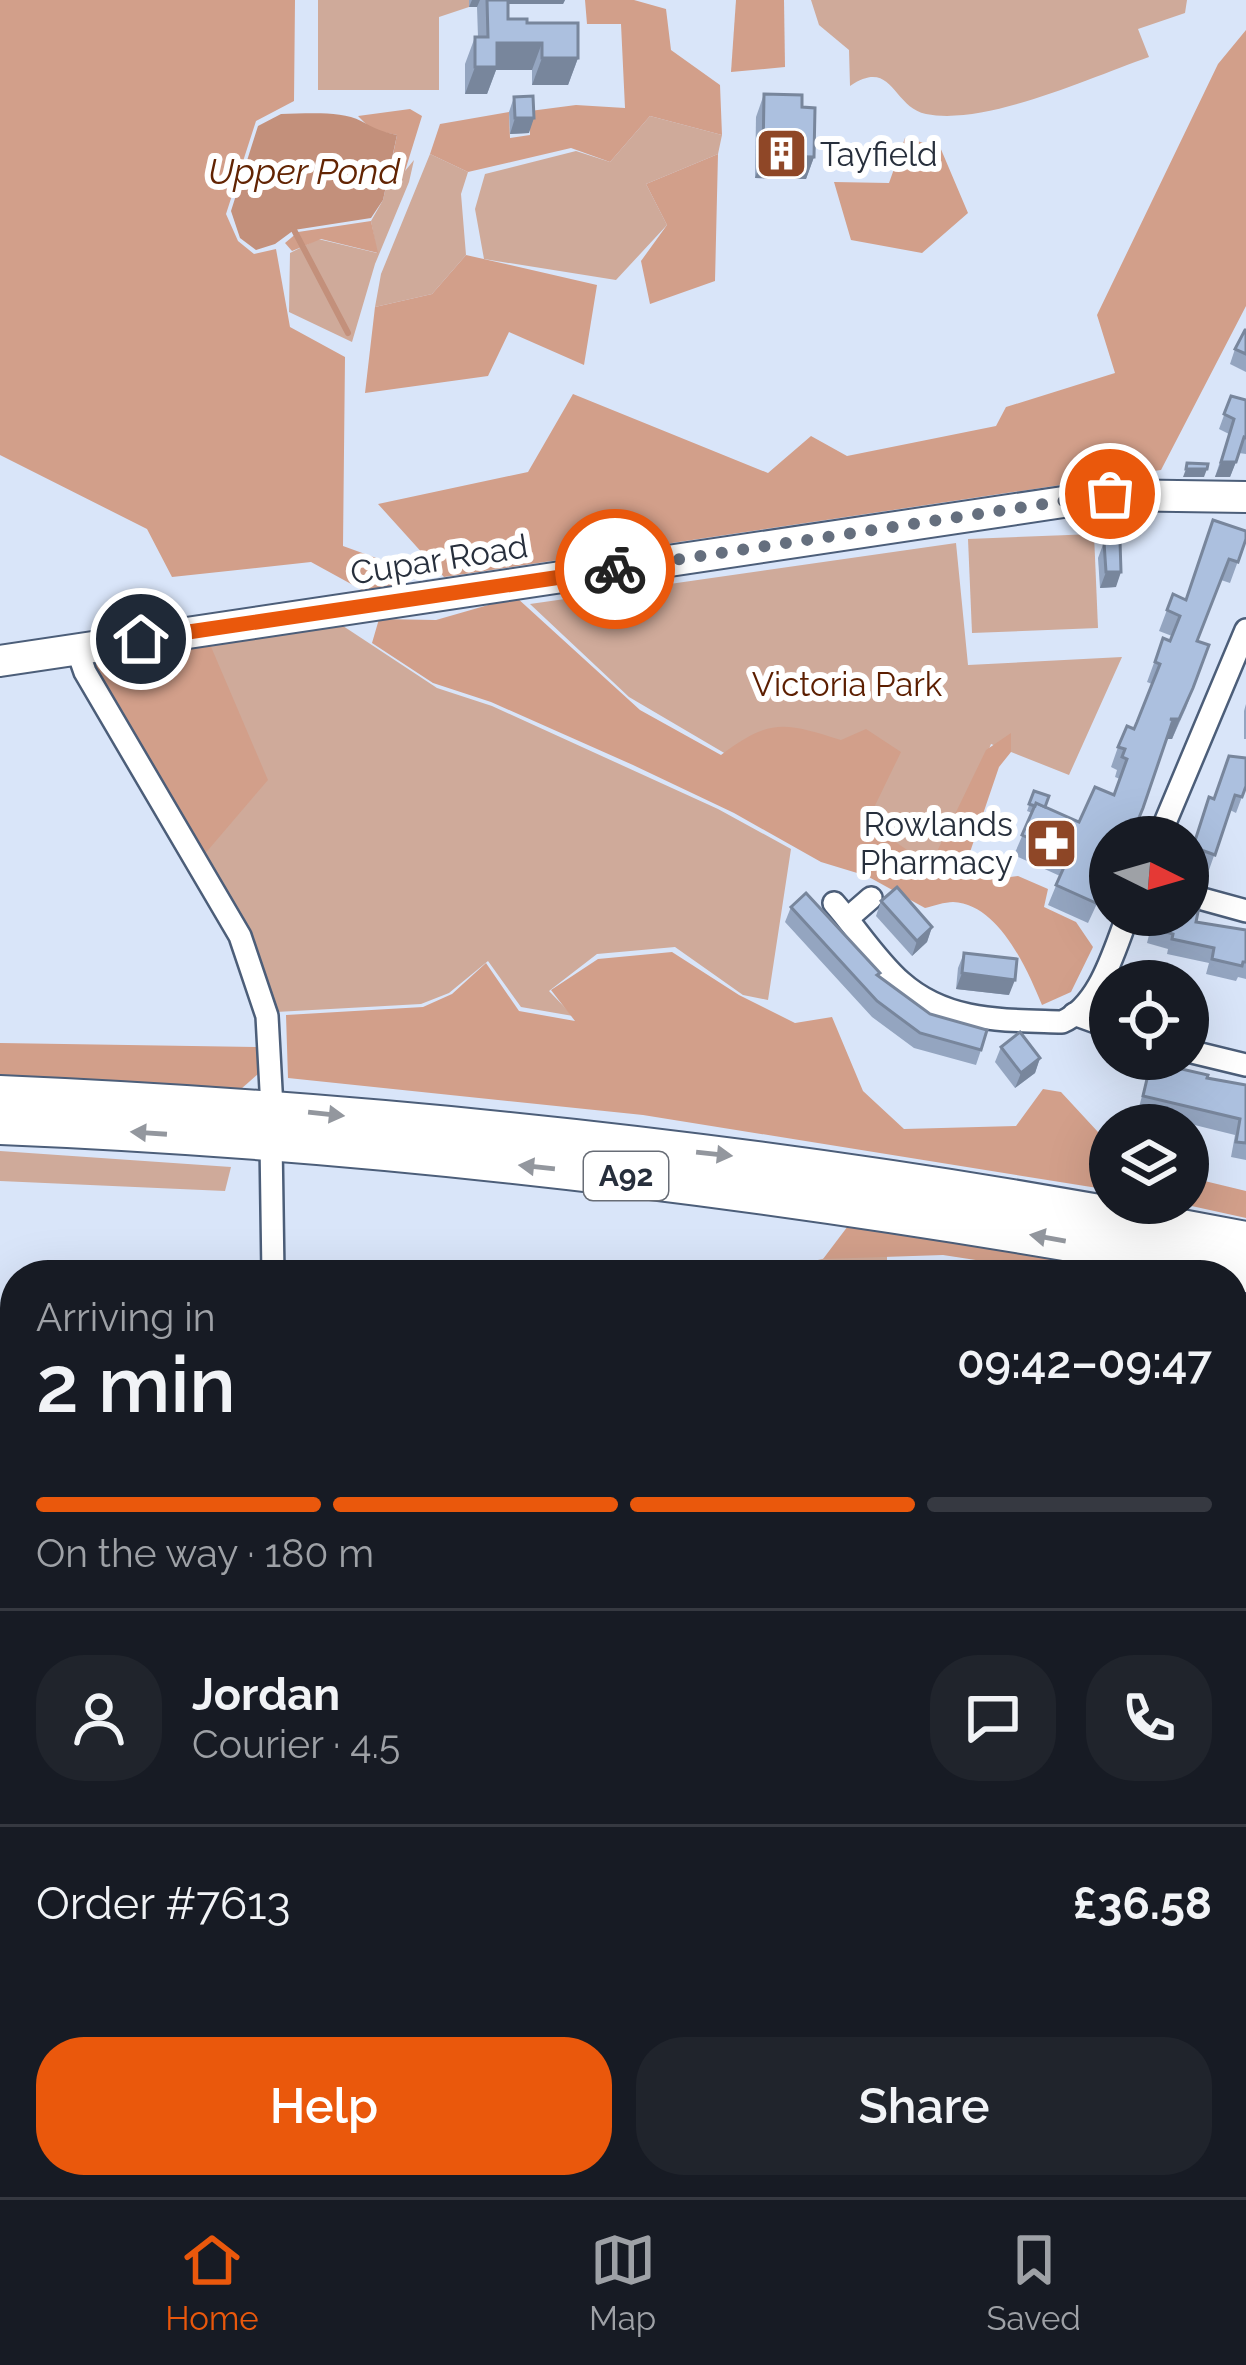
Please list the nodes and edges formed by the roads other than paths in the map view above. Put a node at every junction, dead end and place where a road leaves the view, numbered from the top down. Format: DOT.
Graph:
graph roads {
  1 [pos="1246,497"];
  2 [pos="1246,630"];
  3 [pos="76,649"];
  4 [pos="0,661"];
  5 [pos="1235,688"];
  6 [pos="1171,816"];
  7 [pos="871,898"];
  8 [pos="1209,901"];
  9 [pos="1246,911"];
  10 [pos="1119,936"];
  11 [pos="1074,1015"];
  12 [pos="1089,1020"];
  13 [pos="1209,1056"];
  14 [pos="1246,1065"];
  15 [pos="0,1094"];
  16 [pos="272,1125"];
  17 [pos="0,1126"];
  18 [pos="1246,1240"];
  19 [pos="274,1260"];
  20 [pos="1164,1260"];
  1 -- 3 [label="main road, Cupar Road"];
  2 -- 5 [label="street"];
  3 -- 4 [label="main road, Cupar Road"];
  3 -- 16 [label="street"];
  5 -- 6 [label="street"];
  7 -- 11 [label="street"];
  8 -- 9 [label="street"];
  10 -- 11 [label="street"];
  11 -- 12 [label="street"];
  13 -- 14 [label="street"];
  15 -- 16 [label="highway, A92"];
  16 -- 17 [label="highway, A92, one-way"];
  16 -- 18 [label="highway, A92, one-way"];
  16 -- 19 [label="street"];
  20 -- 16 [label="highway, A92, one-way"];
}
